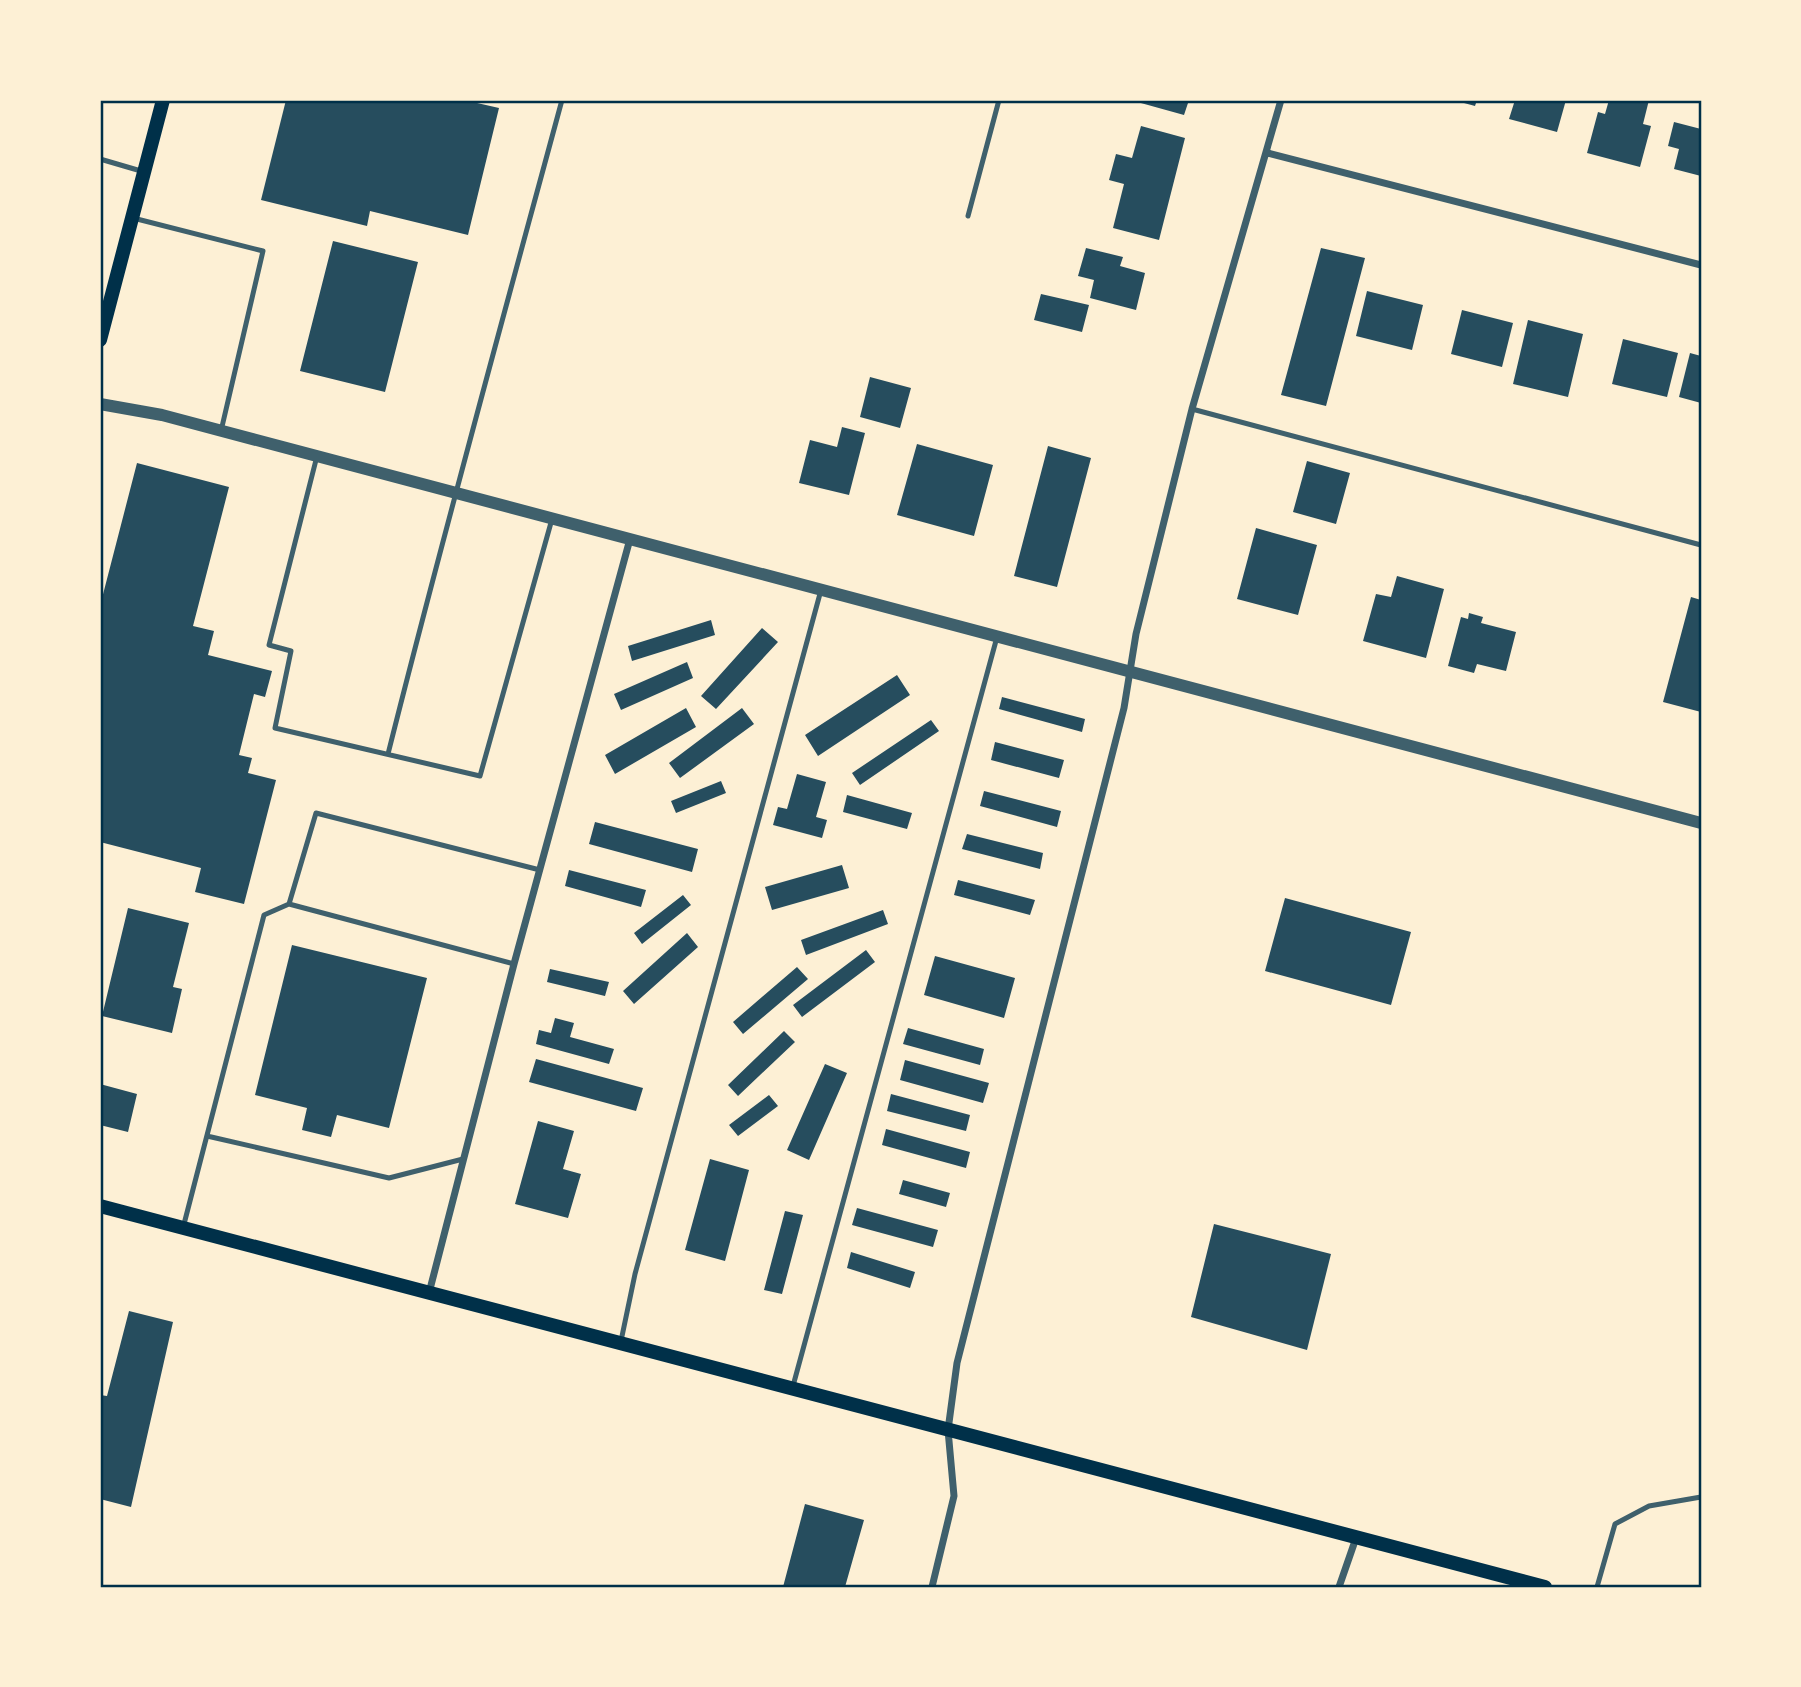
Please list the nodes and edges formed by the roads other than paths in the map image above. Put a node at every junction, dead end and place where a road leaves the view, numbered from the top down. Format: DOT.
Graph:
graph roads {
  1 [pos="163,100"];
  2 [pos="562,100"];
  3 [pos="999,100"];
  4 [pos="1281,100"];
  5 [pos="1268,153"];
  6 [pos="100,159"];
  7 [pos="144,172"];
  8 [pos="968,216"];
  9 [pos="132,218"];
  10 [pos="1701,265"];
  11 [pos="100,340"];
  12 [pos="100,404"];
  13 [pos="1192,409"];
  14 [pos="222,431"];
  15 [pos="317,456"];
  16 [pos="456,493"];
  17 [pos="552,519"];
  18 [pos="630,539"];
  19 [pos="1701,545"];
  20 [pos="821,590"];
  21 [pos="997,636"];
  22 [pos="1129,671"];
  23 [pos="388,754"];
  24 [pos="1701,823"];
  25 [pos="540,870"];
  26 [pos="289,904"];
  27 [pos="514,964"];
  28 [pos="207,1136"];
  29 [pos="463,1160"];
  30 [pos="100,1206"];
  31 [pos="183,1228"];
  32 [pos="429,1293"];
  33 [pos="621,1344"];
  34 [pos="792,1389"];
  35 [pos="948,1430"];
  36 [pos="1701,1497"];
  37 [pos="1356,1537"];
  38 [pos="932,1587"];
  39 [pos="1339,1587"];
  40 [pos="1545,1587"];
  41 [pos="1597,1587"];
  1 -- 7 [label="main road"];
  2 -- 16 [label="lane"];
  3 -- 8 [label="lane"];
  4 -- 5 [label="street"];
  5 -- 10 [label="street"];
  5 -- 13 [label="street"];
  6 -- 7 [label="lane"];
  7 -- 9 [label="main road"];
  9 -- 11 [label="main road"];
  9 -- 14 [label="lane"];
  12 -- 14 [label="street"];
  13 -- 19 [label="lane"];
  13 -- 22 [label="street"];
  14 -- 15 [label="street"];
  15 -- 16 [label="street"];
  15 -- 23 [label="lane"];
  16 -- 17 [label="street"];
  16 -- 23 [label="lane"];
  17 -- 18 [label="street"];
  17 -- 23 [label="lane"];
  18 -- 20 [label="street"];
  18 -- 25 [label="street"];
  20 -- 21 [label="street"];
  20 -- 33 [label="lane"];
  21 -- 22 [label="street"];
  21 -- 34 [label="lane"];
  22 -- 24 [label="street"];
  22 -- 35 [label="street"];
  25 -- 26 [label="lane"];
  25 -- 27 [label="street"];
  26 -- 27 [label="lane"];
  26 -- 28 [label="lane"];
  27 -- 29 [label="street"];
  28 -- 29 [label="lane"];
  28 -- 31 [label="lane"];
  29 -- 32 [label="street"];
  30 -- 31 [label="main road"];
  31 -- 32 [label="main road"];
  32 -- 33 [label="main road"];
  33 -- 34 [label="main road"];
  34 -- 35 [label="main road"];
  35 -- 37 [label="main road"];
  35 -- 38 [label="street"];
  36 -- 41 [label="lane"];
  37 -- 39 [label="street"];
  37 -- 40 [label="main road"];
}
